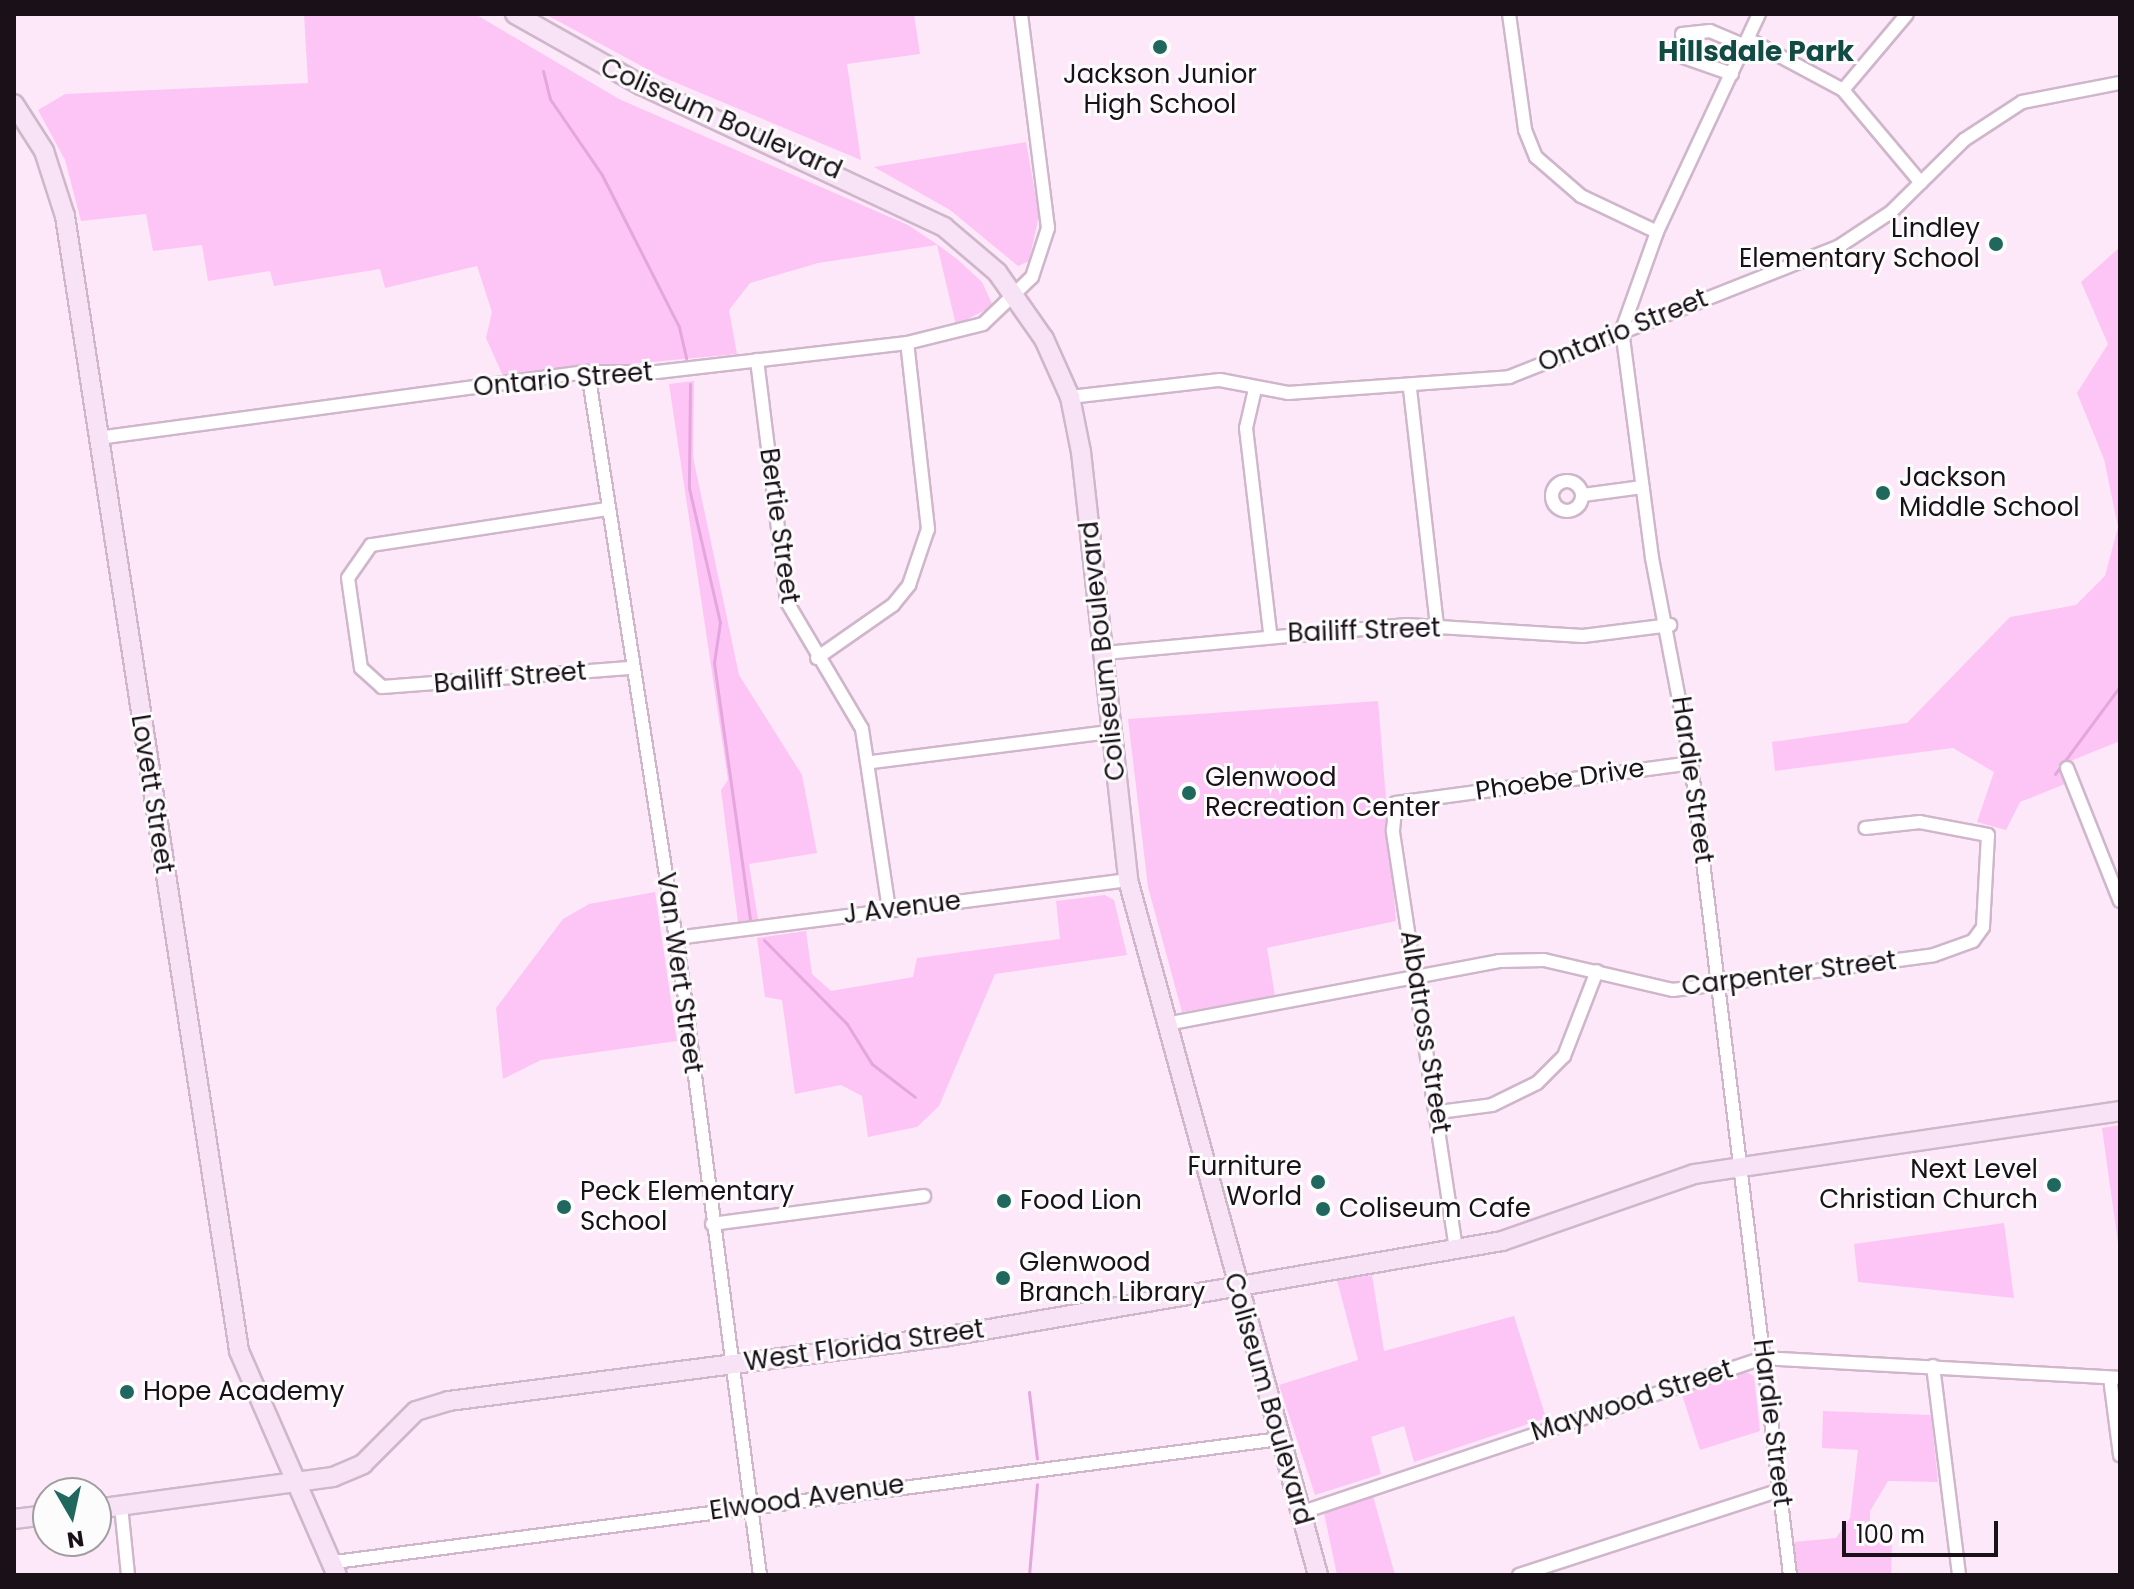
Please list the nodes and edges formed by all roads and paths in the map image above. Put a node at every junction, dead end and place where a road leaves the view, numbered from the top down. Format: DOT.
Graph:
graph roads {
  1 [pos="515,14"];
  2 [pos="1021,14"];
  3 [pos="1509,14"];
  4 [pos="1759,14"];
  5 [pos="1907,14"];
  6 [pos="1746,43"];
  7 [pos="1732,74"];
  8 [pos="2120,83"];
  9 [pos="1843,90"];
  10 [pos="14,104"];
  11 [pos="1921,183"];
  12 [pos="1657,232"];
  13 [pos="1016,296"];
  14 [pos="1622,330"];
  15 [pos="907,343"];
  16 [pos="757,360"];
  17 [pos="588,372"];
  18 [pos="1255,389"];
  19 [pos="1410,389"];
  20 [pos="1070,397"];
  21 [pos="98,438"];
  22 [pos="1642,487"];
  23 [pos="1583,495"];
  24 [pos="607,509"];
  25 [pos="1670,625"];
  26 [pos="1437,626"];
  27 [pos="1270,633"];
  28 [pos="1105,653"];
  29 [pos="817,658"];
  30 [pos="629,668"];
  31 [pos="1111,732"];
  32 [pos="872,762"];
  33 [pos="1691,763"];
  34 [pos="2067,768"];
  35 [pos="1391,816"];
  36 [pos="1865,828"];
  37 [pos="1128,880"];
  38 [pos="2120,901"];
  39 [pos="889,910"];
  40 [pos="676,938"];
  41 [pos="1597,971"];
  42 [pos="1417,977"];
  43 [pos="1719,984"];
  44 [pos="1166,1024"];
  45 [pos="2120,1111"];
  46 [pos="1439,1112"];
  47 [pos="1742,1166"];
  48 [pos="924,1196"];
  49 [pos="712,1224"];
  50 [pos="1456,1249"];
  51 [pos="1234,1284"];
  52 [pos="1763,1358"];
  53 [pos="730,1365"];
  54 [pos="1933,1366"];
  55 [pos="2115,1378"];
  56 [pos="1279,1439"];
  57 [pos="2120,1455"];
  58 [pos="296,1484"];
  59 [pos="1780,1490"];
  60 [pos="752,1505"];
  61 [pos="121,1506"];
  62 [pos="112,1507"];
  63 [pos="1300,1513"];
  64 [pos="336,1568"];
  65 [pos="128,1575"];
  66 [pos="760,1575"];
  67 [pos="1318,1575"];
  68 [pos="1519,1575"];
  69 [pos="1790,1575"];
  70 [pos="1959,1575"];
  1 -- 13 [label="main road, Coliseum Boulevard"];
  2 -- 13 [label="street"];
  3 -- 12 [label="street"];
  4 -- 6 [label="street, Hardie Street"];
  5 -- 9 [label="street"];
  6 -- 7 [label="street, Hardie Street"];
  6 -- 7 [label="street"];
  6 -- 9 [label="street"];
  7 -- 12 [label="street, Hardie Street"];
  8 -- 11 [label="street, Ontario Street"];
  9 -- 11 [label="street"];
  10 -- 21 [label="main road, Lovett Street"];
  11 -- 14 [label="street, Ontario Street"];
  12 -- 14 [label="street, Hardie Street"];
  13 -- 15 [label="street, Ontario Street"];
  13 -- 20 [label="main road, Coliseum Boulevard"];
  14 -- 19 [label="street, Ontario Street"];
  14 -- 22 [label="street, Hardie Street"];
  15 -- 16 [label="street, Ontario Street"];
  15 -- 29 [label="street"];
  16 -- 17 [label="street, Ontario Street"];
  16 -- 29 [label="street, Bertie Street"];
  17 -- 21 [label="street, Ontario Street"];
  17 -- 24 [label="street, Van Wert Street"];
  18 -- 19 [label="street, Ontario Street"];
  18 -- 20 [label="street, Ontario Street"];
  18 -- 27 [label="street"];
  19 -- 26 [label="street"];
  20 -- 28 [label="main road, Coliseum Boulevard"];
  21 -- 58 [label="main road, Lovett Street"];
  22 -- 23 [label="street"];
  22 -- 25 [label="street, Hardie Street"];
  24 -- 30 [label="street, Van Wert Street"];
  24 -- 30 [label="street, Bailiff Street"];
  25 -- 26 [label="street, Bailiff Street"];
  25 -- 33 [label="street, Hardie Street"];
  26 -- 27 [label="street, Bailiff Street"];
  27 -- 28 [label="street, Bailiff Street"];
  28 -- 31 [label="main road, Coliseum Boulevard"];
  29 -- 32 [label="street, Bertie Street"];
  30 -- 40 [label="street, Van Wert Street"];
  31 -- 32 [label="street"];
  31 -- 37 [label="main road, Coliseum Boulevard"];
  32 -- 39 [label="street, Bertie Street"];
  33 -- 35 [label="street, Phoebe Drive"];
  33 -- 43 [label="street, Hardie Street"];
  34 -- 38 [label="street"];
  35 -- 42 [label="street, Albatross Street"];
  36 -- 43 [label="street, Carpenter Street"];
  37 -- 39 [label="street, J Avenue"];
  37 -- 44 [label="main road, Coliseum Boulevard"];
  39 -- 40 [label="street, J Avenue"];
  40 -- 49 [label="street, Van Wert Street"];
  41 -- 42 [label="street, Carpenter Street"];
  41 -- 43 [label="street, Carpenter Street"];
  41 -- 46 [label="street"];
  42 -- 44 [label="street, Carpenter Street"];
  42 -- 46 [label="street, Albatross Street"];
  43 -- 47 [label="street, Hardie Street"];
  44 -- 51 [label="main road, Coliseum Boulevard"];
  45 -- 47 [label="main road, West Florida Street"];
  46 -- 50 [label="street, Albatross Street"];
  47 -- 50 [label="main road, West Florida Street"];
  47 -- 52 [label="street, Hardie Street"];
  48 -- 49 [label="street"];
  49 -- 53 [label="street, Van Wert Street"];
  50 -- 51 [label="main road, West Florida Street"];
  51 -- 53 [label="main road, West Florida Street"];
  51 -- 56 [label="main road, Coliseum Boulevard"];
  52 -- 54 [label="street, Maywood Street"];
  52 -- 59 [label="street, Hardie Street"];
  52 -- 63 [label="street, Maywood Street"];
  53 -- 58 [label="main road, West Florida Street"];
  53 -- 60 [label="street, Van Wert Street"];
  54 -- 55 [label="street, Maywood Street"];
  54 -- 70 [label="street"];
  55 -- 57 [label="street"];
  56 -- 60 [label="street, Elwood Avenue"];
  56 -- 63 [label="main road, Coliseum Boulevard"];
  58 -- 61 [label="main road, West Florida Street"];
  58 -- 64 [label="main road, Lovett Street"];
  59 -- 68 [label="street"];
  59 -- 69 [label="street, Hardie Street"];
  60 -- 64 [label="street, Elwood Avenue"];
  60 -- 66 [label="street, Van Wert Street"];
  61 -- 62 [label="main road, West Florida Street"];
  61 -- 65 [label="street"];
  63 -- 67 [label="main road, Coliseum Boulevard"];
}
